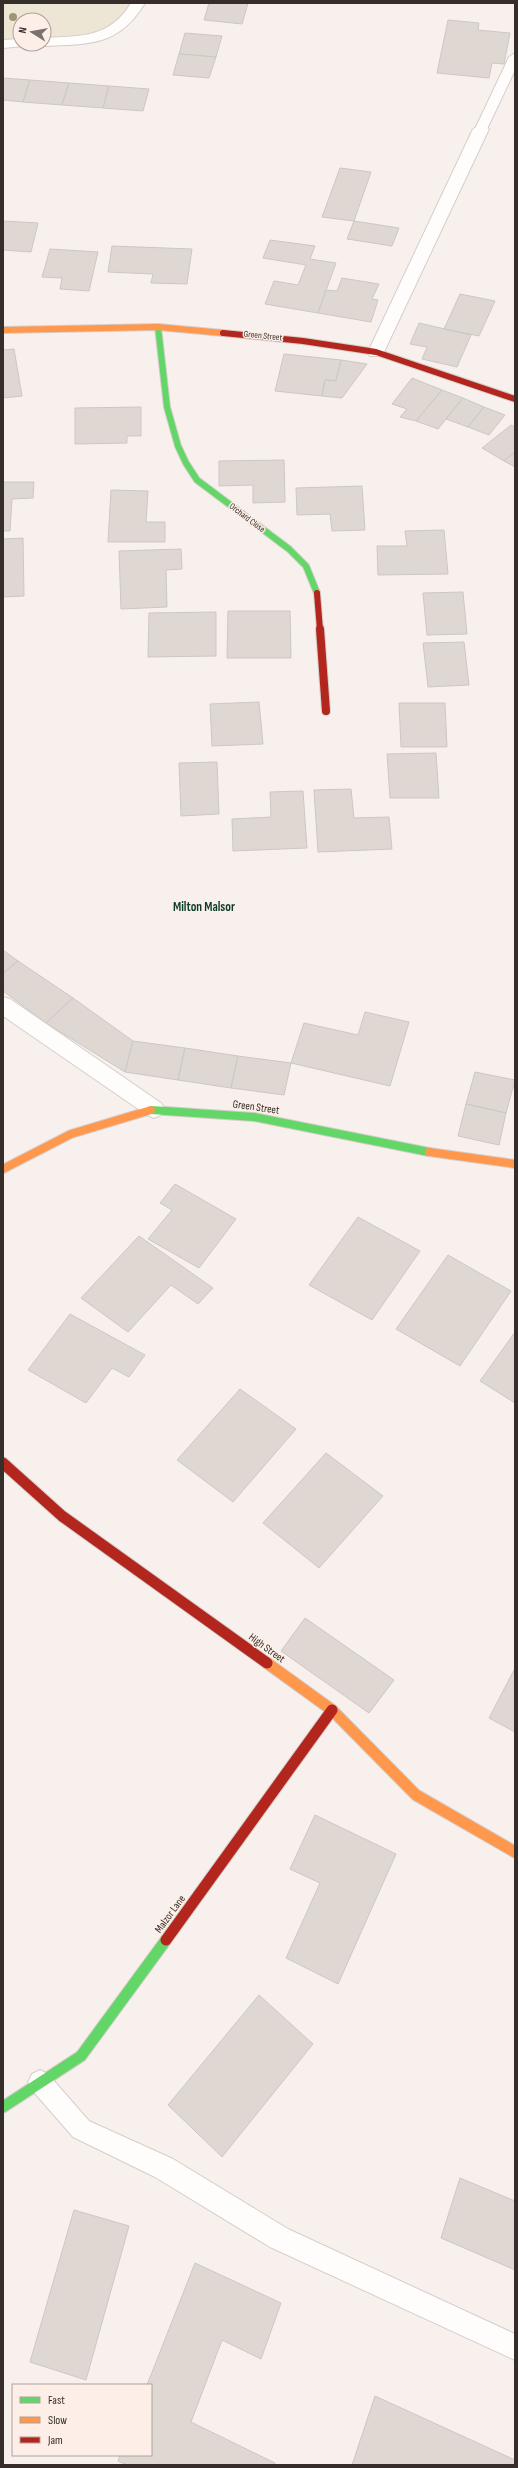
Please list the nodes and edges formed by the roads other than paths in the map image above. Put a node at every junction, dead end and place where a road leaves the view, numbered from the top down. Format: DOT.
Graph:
graph roads {
  1 [pos="138,3"];
  2 [pos="52,41"];
  3 [pos="515,57"];
  4 [pos="481,129"];
  5 [pos="158,327"];
  6 [pos="3,330"];
  7 [pos="376,352"];
  8 [pos="515,399"];
  9 [pos="326,711"];
  10 [pos="3,1005"];
  11 [pos="154,1109"];
  12 [pos="511,1167"];
  13 [pos="3,1168"];
  14 [pos="3,1463"];
  15 [pos="332,1710"];
  16 [pos="515,1852"];
  17 [pos="40,2082"];
  18 [pos="3,2107"];
  19 [pos="515,2347"];
  1 -- 2 [label="street"];
  3 -- 4 [label="lane"];
  4 -- 7 [label="street"];
  5 -- 6 [label="street, Green Street"];
  5 -- 7 [label="street, Green Street"];
  5 -- 9 [label="street, Orchard Close"];
  7 -- 8 [label="street, Green Street"];
  10 -- 11 [label="street"];
  11 -- 12 [label="street, Green Street"];
  11 -- 13 [label="street, Green Street"];
  14 -- 15 [label="street, High Street"];
  15 -- 16 [label="street, High Street"];
  15 -- 17 [label="street, Malzor Lane"];
  17 -- 18 [label="street, Malzor Lane"];
  17 -- 19 [label="lane"];
}
